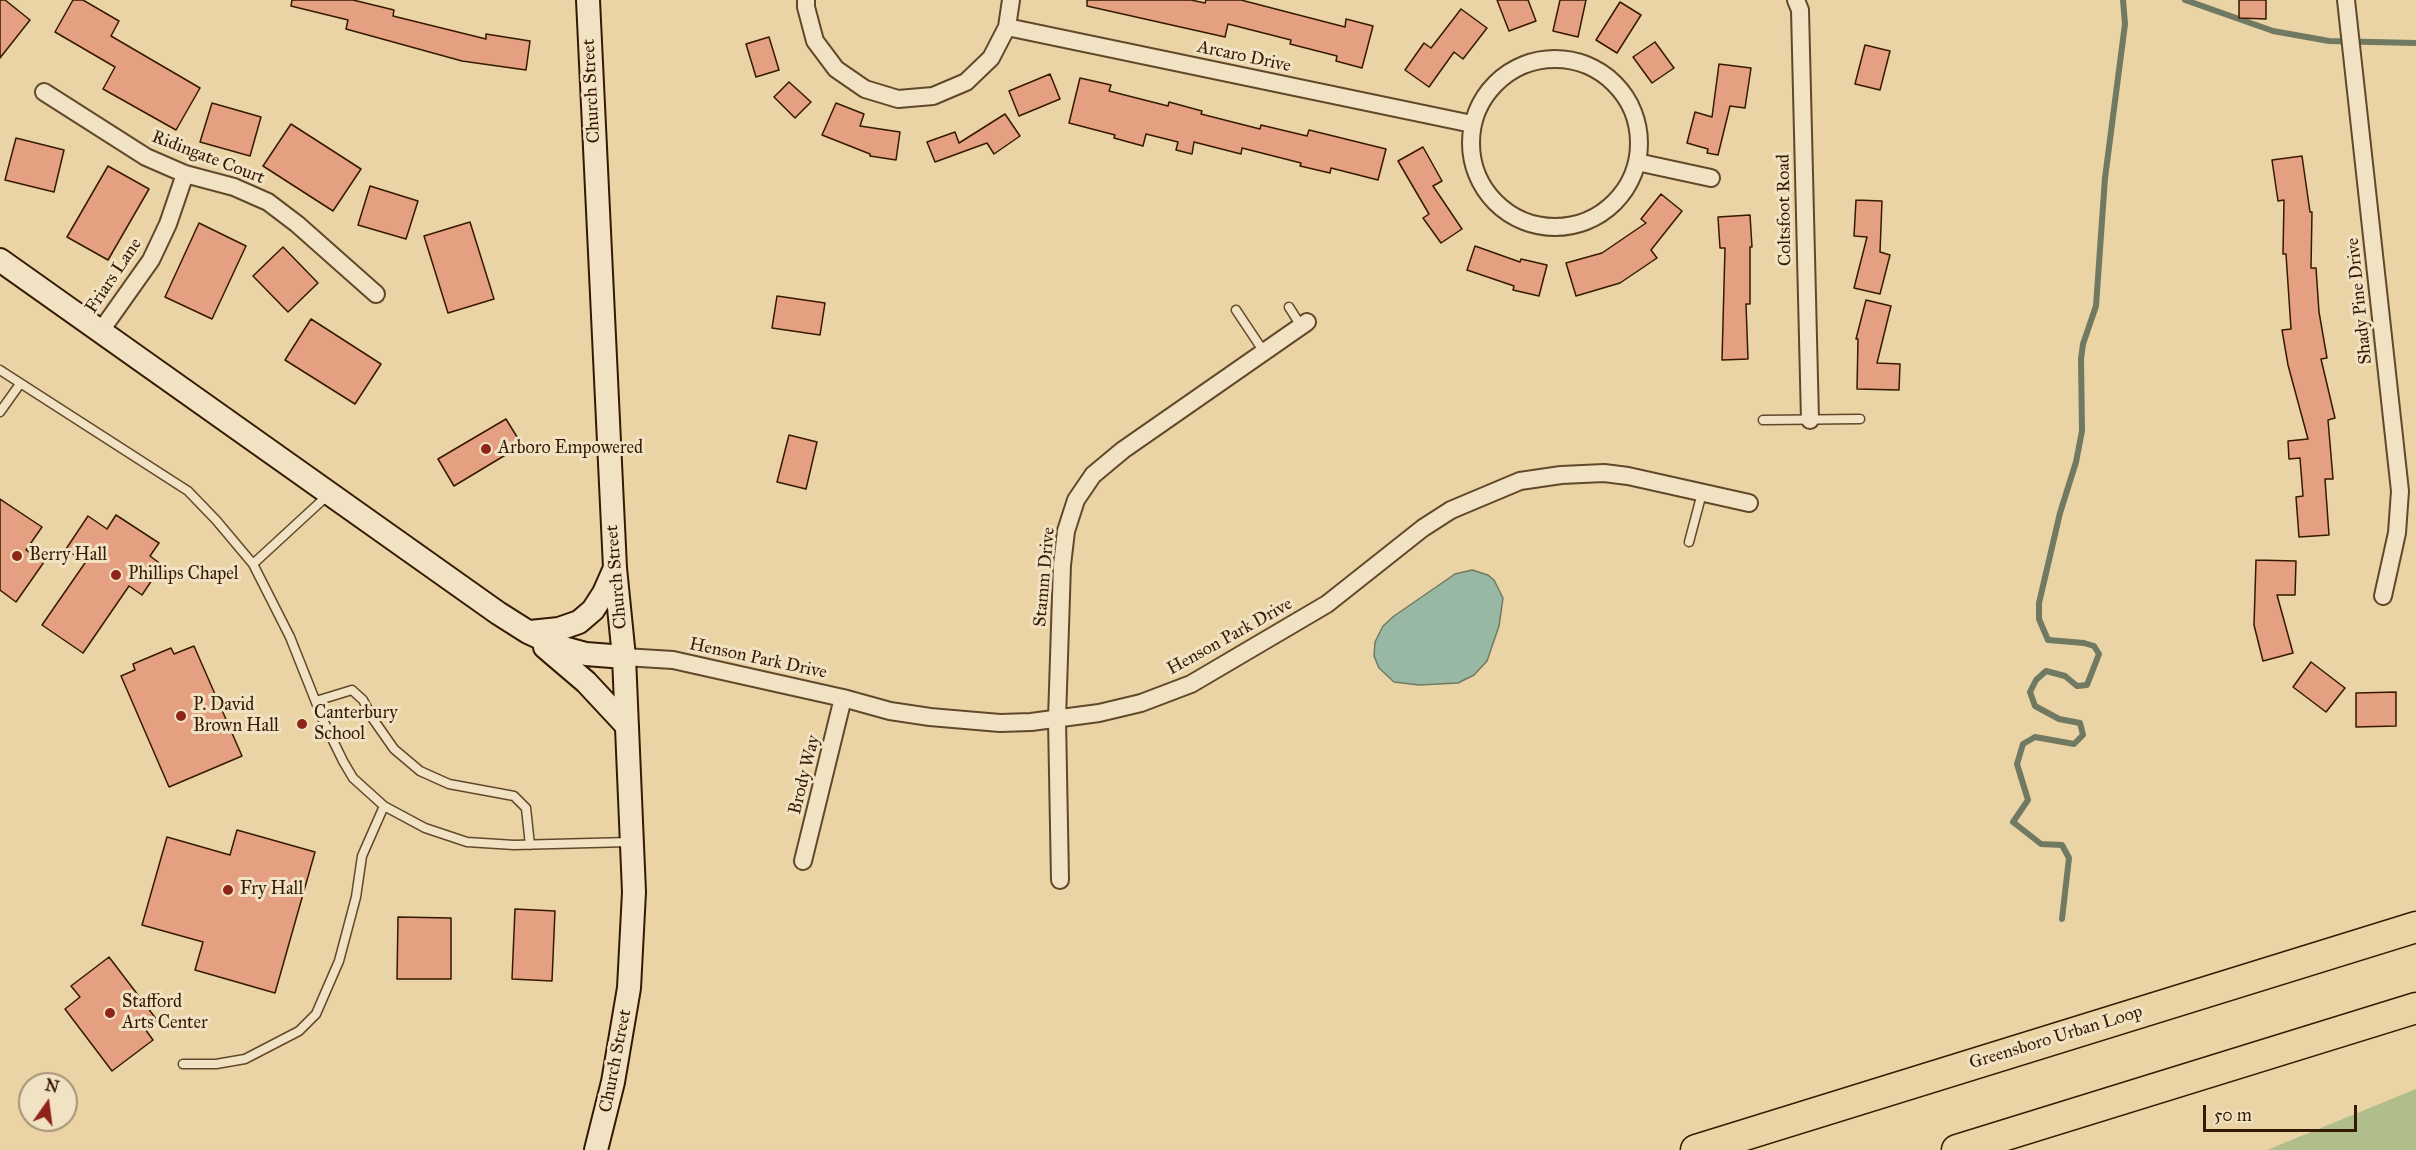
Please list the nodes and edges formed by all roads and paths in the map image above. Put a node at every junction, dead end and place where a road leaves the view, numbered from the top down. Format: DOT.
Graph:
graph roads {
  1 [pos="588,0"];
  2 [pos="806,0"];
  3 [pos="1011,0"];
  4 [pos="1797,0"];
  5 [pos="2346,0"];
  6 [pos="1007,27"];
  7 [pos="44,92"];
  8 [pos="1472,124"];
  9 [pos="1637,162"];
  10 [pos="185,174"];
  11 [pos="1711,178"];
  12 [pos="0,260"];
  13 [pos="376,294"];
  14 [pos="1289,308"];
  15 [pos="1236,310"];
  16 [pos="1304,324"];
  17 [pos="100,332"];
  18 [pos="1264,352"];
  19 [pos="0,370"];
  20 [pos="20,384"];
  21 [pos="0,412"];
  22 [pos="1860,419"];
  23 [pos="1763,420"];
  24 [pos="1810,420"];
  25 [pos="1702,493"];
  26 [pos="328,494"];
  27 [pos="1749,503"];
  28 [pos="1689,542"];
  29 [pos="253,564"];
  30 [pos="615,568"];
  31 [pos="2383,596"];
  32 [pos="528,632"];
  33 [pos="624,657"];
  34 [pos="843,698"];
  35 [pos="316,701"];
  36 [pos="1057,719"];
  37 [pos="627,726"];
  38 [pos="384,806"];
  39 [pos="633,842"];
  40 [pos="530,845"];
  41 [pos="804,861"];
  42 [pos="1060,880"];
  43 [pos="2416,927"];
  44 [pos="2416,1008"];
  45 [pos="183,1064"];
  46 [pos="596,1150"];
  47 [pos="1696,1150"];
  48 [pos="1957,1150"];
  1 -- 30 [label="street, Church Street"];
  2 -- 6 [label="street"];
  3 -- 6 [label="street"];
  4 -- 24 [label="street, Coltsfoot Road"];
  5 -- 31 [label="street, Shady Pine Drive"];
  6 -- 8 [label="street, Arcaro Drive"];
  7 -- 10 [label="street, Ridingate Court"];
  8 -- 9 [label="street"];
  8 -- 9 [label="street"];
  9 -- 11 [label="street"];
  10 -- 13 [label="street, Ridingate Court"];
  10 -- 17 [label="street, Friars Lane"];
  12 -- 17 [label="street"];
  14 -- 16 [label="lane"];
  15 -- 18 [label="lane"];
  16 -- 18 [label="street, Stamm Drive"];
  17 -- 26 [label="street"];
  18 -- 36 [label="street, Stamm Drive"];
  19 -- 20 [label="lane"];
  20 -- 21 [label="lane"];
  20 -- 29 [label="lane"];
  22 -- 24 [label="lane"];
  23 -- 24 [label="lane"];
  25 -- 27 [label="street, Henson Park Drive"];
  25 -- 28 [label="lane"];
  25 -- 36 [label="street, Henson Park Drive"];
  26 -- 29 [label="lane"];
  26 -- 32 [label="street"];
  29 -- 35 [label="lane"];
  30 -- 32 [label="street"];
  30 -- 33 [label="street, Church Street"];
  32 -- 33 [label="street"];
  32 -- 37 [label="street"];
  33 -- 34 [label="street, Henson Park Drive"];
  33 -- 37 [label="street, Church Street"];
  34 -- 36 [label="street, Henson Park Drive"];
  34 -- 41 [label="street, Brody Way"];
  35 -- 38 [label="lane"];
  35 -- 40 [label="lane"];
  36 -- 42 [label="street, Stamm Drive"];
  37 -- 39 [label="street, Church Street"];
  38 -- 40 [label="lane"];
  38 -- 45 [label="lane"];
  39 -- 40 [label="lane"];
  39 -- 46 [label="street, Church Street"];
  43 -- 47 [label="highway, Greensboro Urban Loop"];
  44 -- 48 [label="highway"];
}
